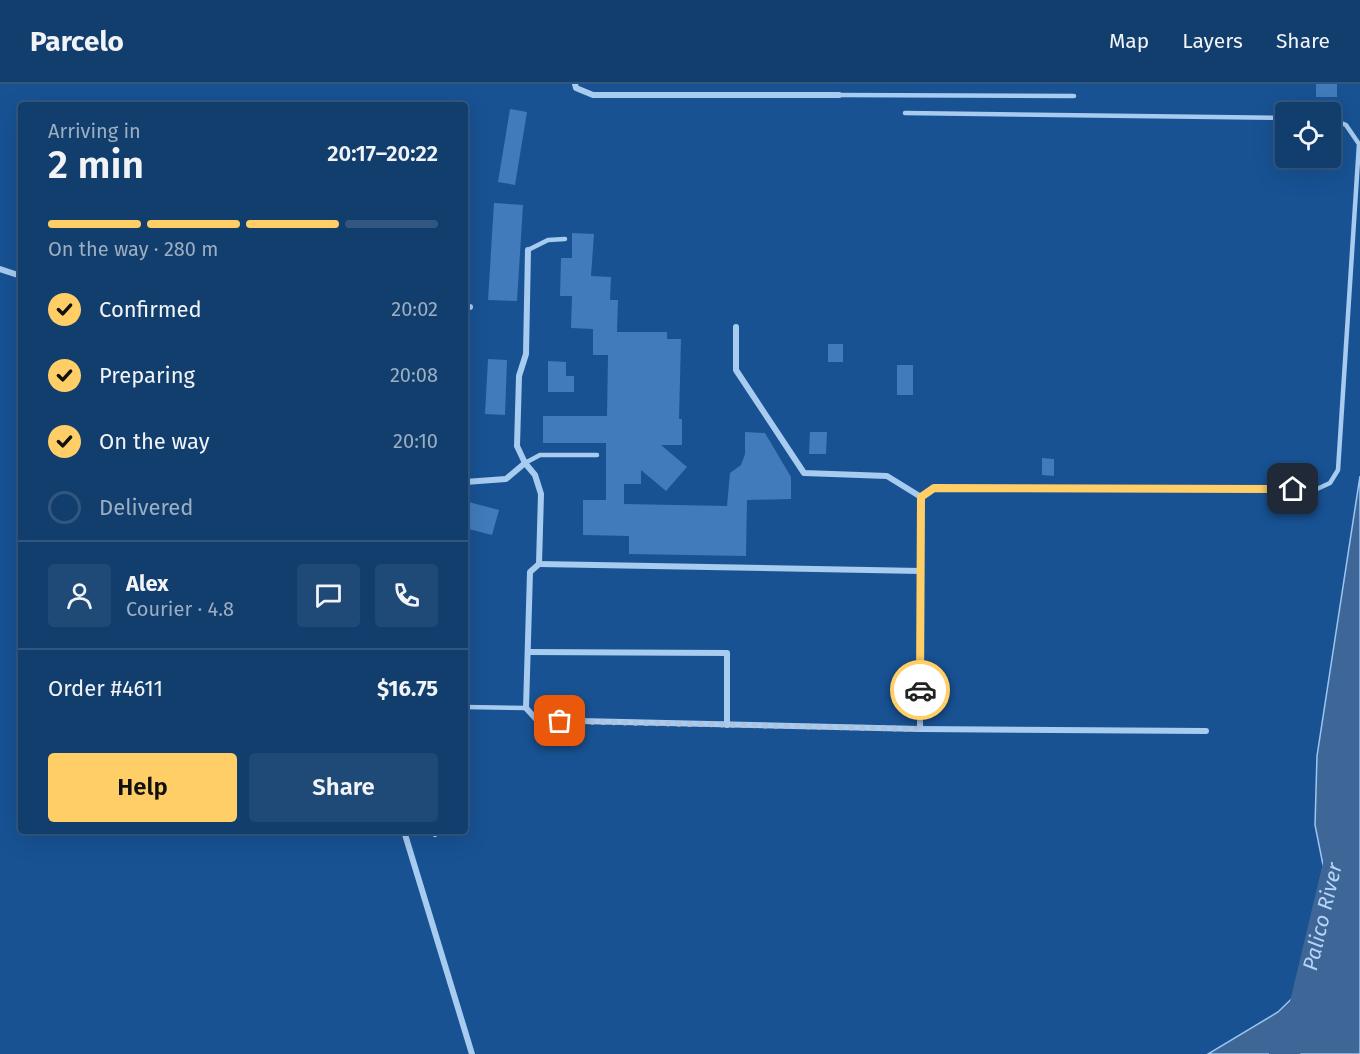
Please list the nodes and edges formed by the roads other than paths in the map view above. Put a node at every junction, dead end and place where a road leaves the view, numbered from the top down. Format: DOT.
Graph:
graph roads {
  1 [pos="575,84"];
  2 [pos="840,96"];
  3 [pos="1074,96"];
  4 [pos="905,113"];
  5 [pos="1275,118"];
  6 [pos="1341,123"];
  7 [pos="565,239"];
  8 [pos="528,250"];
  9 [pos="0,269"];
  10 [pos="18,275"];
  11 [pos="736,327"];
  12 [pos="597,455"];
  13 [pos="525,463"];
  14 [pos="468,482"];
  15 [pos="921,497"];
  16 [pos="539,564"];
  17 [pos="921,572"];
  18 [pos="528,652"];
  19 [pos="468,707"];
  20 [pos="526,708"];
  21 [pos="727,725"];
  22 [pos="920,729"];
  23 [pos="1206,731"];
  24 [pos="405,834"];
  25 [pos="472,1054"];
  1 -- 2 [label="street"];
  2 -- 3 [label="lane"];
  4 -- 5 [label="lane"];
  6 -- 15 [label="lane"];
  7 -- 8 [label="lane"];
  8 -- 13 [label="street"];
  9 -- 10 [label="street"];
  11 -- 15 [label="street"];
  12 -- 13 [label="lane"];
  13 -- 14 [label="street"];
  13 -- 16 [label="street"];
  15 -- 17 [label="street"];
  16 -- 17 [label="street"];
  16 -- 18 [label="street"];
  17 -- 22 [label="street"];
  18 -- 20 [label="street"];
  18 -- 21 [label="street"];
  19 -- 20 [label="lane"];
  20 -- 21 [label="street"];
  21 -- 22 [label="street"];
  22 -- 23 [label="street"];
  24 -- 25 [label="street"];
}
